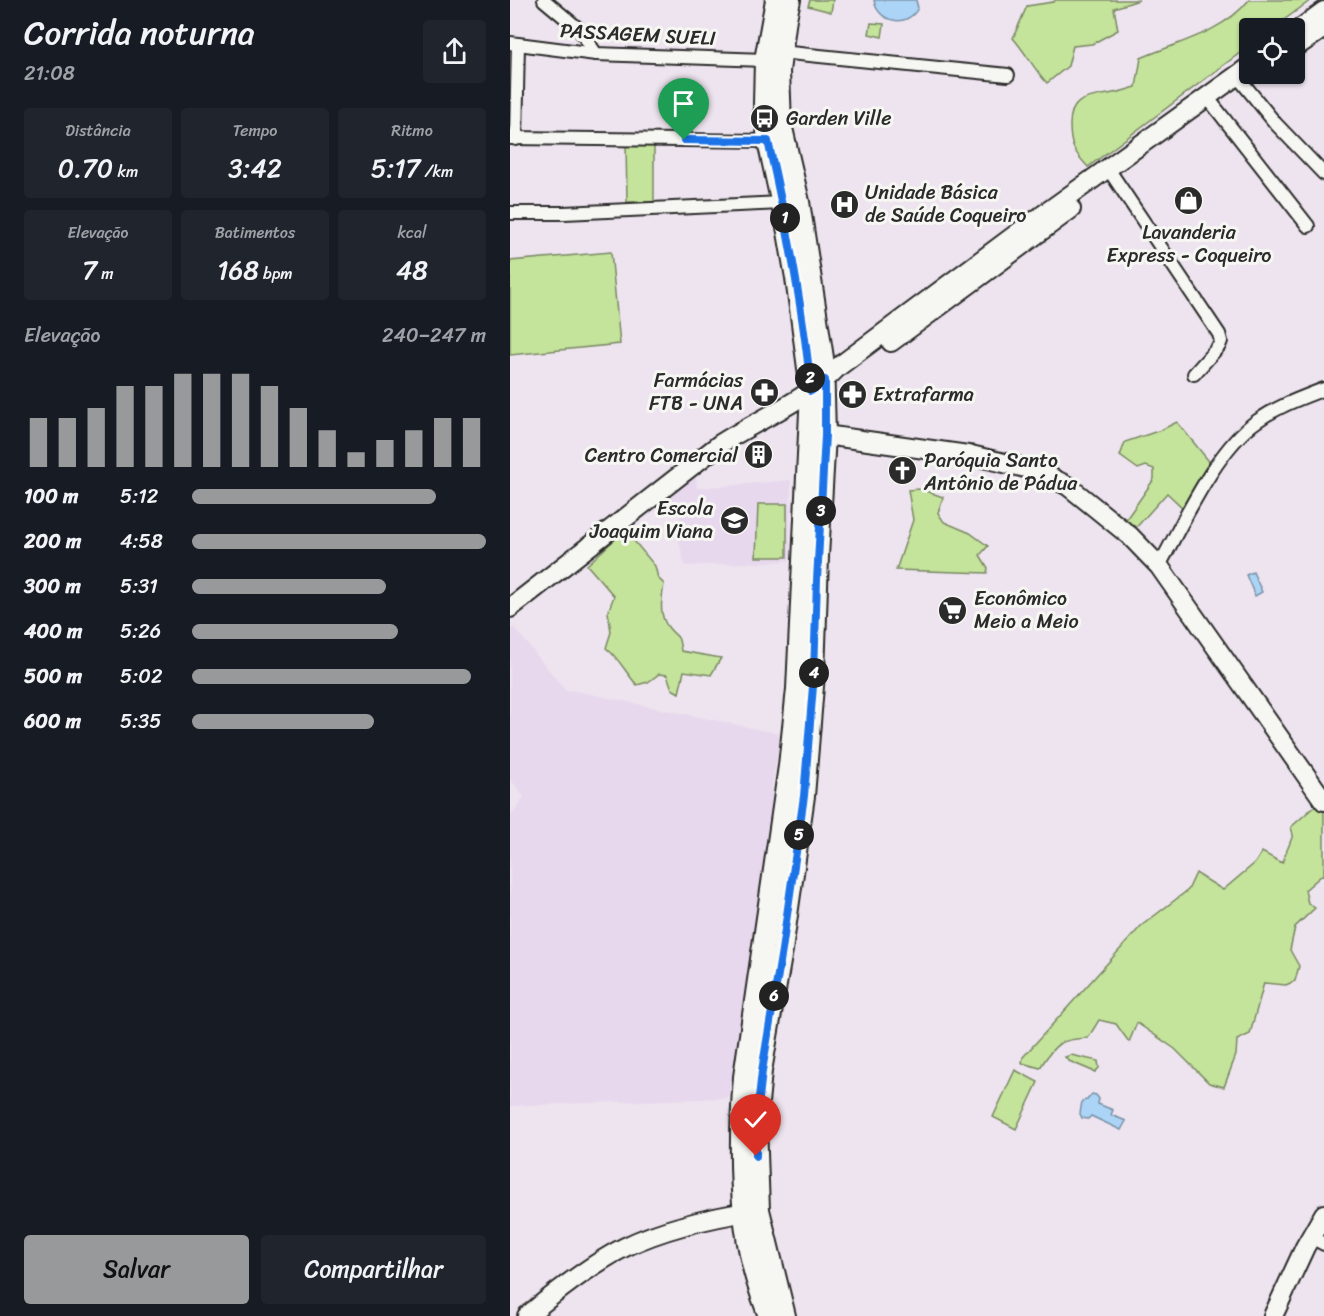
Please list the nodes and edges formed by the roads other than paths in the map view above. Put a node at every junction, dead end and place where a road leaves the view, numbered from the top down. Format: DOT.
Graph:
graph roads {
  1 [pos="544,0"];
  2 [pos="776,0"];
  3 [pos="790,0"];
  4 [pos="1324,11"];
  5 [pos="1305,25"];
  6 [pos="1321,33"];
  7 [pos="1305,42"];
  8 [pos="514,44"];
  9 [pos="596,54"];
  10 [pos="772,56"];
  11 [pos="1008,75"];
  12 [pos="1239,81"];
  13 [pos="1239,81"];
  14 [pos="1254,84"];
  15 [pos="1211,102"];
  16 [pos="513,139"];
  17 [pos="768,141"];
  18 [pos="1324,174"];
  19 [pos="1113,176"];
  20 [pos="782,203"];
  21 [pos="510,213"];
  22 [pos="1308,226"];
  23 [pos="1194,374"];
  24 [pos="818,386"];
  25 [pos="1324,389"];
  26 [pos="825,435"];
  27 [pos="1159,566"];
  28 [pos="510,608"];
  29 [pos="1324,801"];
  30 [pos="751,1211"];
  31 [pos="1324,1214"];
  32 [pos="1317,1240"];
  33 [pos="527,1316"];
  34 [pos="769,1316"];
  35 [pos="785,1316"];
  36 [pos="1273,1316"];
  1 -- 9 [label="street"];
  2 -- 10 [label="main road"];
  3 -- 10 [label="main road"];
  4 -- 5 [label="main road"];
  6 -- 7 [label="main road"];
  8 -- 9 [label="street, PASSAGEM SUELI"];
  8 -- 16 [label="street"];
  9 -- 10 [label="street, PASSAGEM SUELI"];
  10 -- 11 [label="street, PASSAGEM SUELI"];
  10 -- 17 [label="main road"];
  10 -- 24 [label="main road"];
  12 -- 24 [label="main road"];
  13 -- 15 [label="main road"];
  14 -- 18 [label="street"];
  15 -- 19 [label="main road"];
  15 -- 22 [label="street"];
  16 -- 17 [label="street"];
  17 -- 20 [label="main road"];
  19 -- 23 [label="street"];
  19 -- 24 [label="main road"];
  20 -- 21 [label="street"];
  20 -- 24 [label="main road"];
  24 -- 26 [label="main road"];
  24 -- 28 [label="main road"];
  24 -- 30 [label="main road"];
  25 -- 27 [label="street"];
  26 -- 27 [label="main road"];
  26 -- 30 [label="main road"];
  27 -- 29 [label="main road"];
  30 -- 33 [label="main road"];
  30 -- 34 [label="main road"];
  30 -- 35 [label="main road"];
  31 -- 32 [label="main road"];
  32 -- 36 [label="main road"];
}
